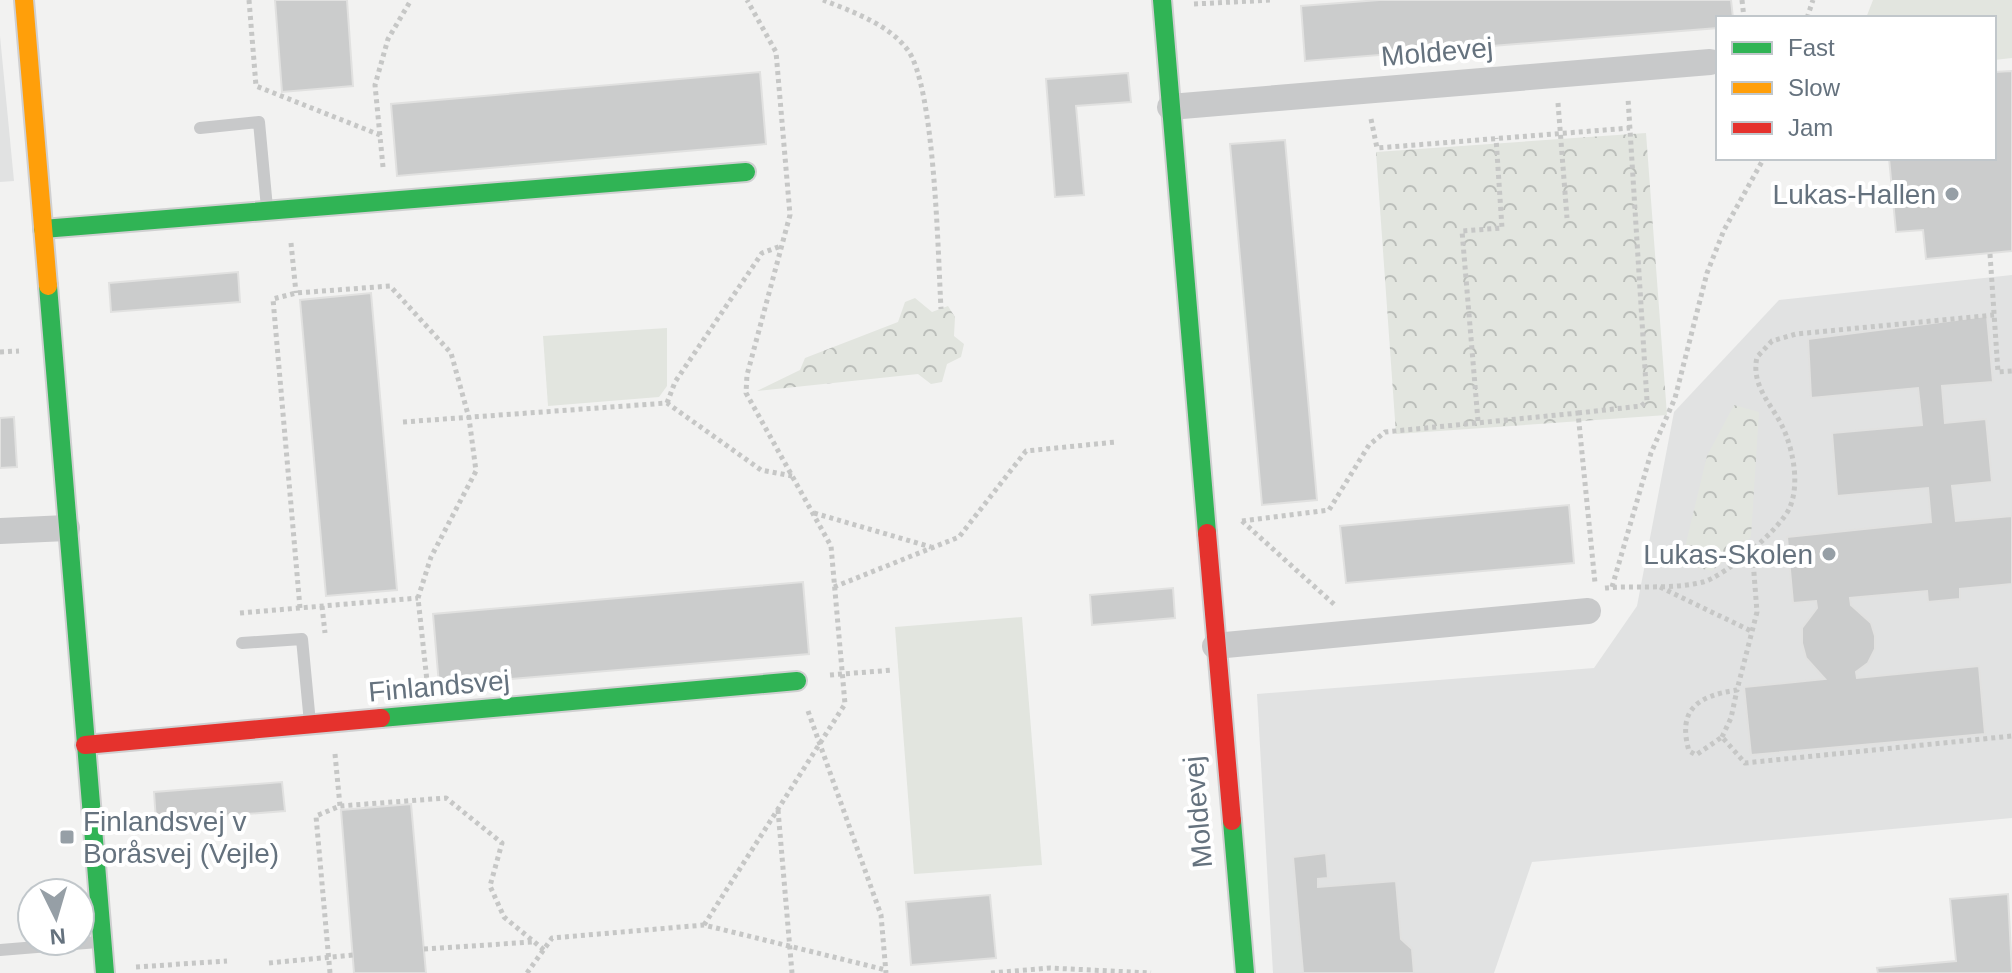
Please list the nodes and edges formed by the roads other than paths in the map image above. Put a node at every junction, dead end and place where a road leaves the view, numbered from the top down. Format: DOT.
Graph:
graph roads {
  1 [pos="24,0"];
  2 [pos="1162,3"];
  3 [pos="1710,62"];
  4 [pos="1170,107"];
  5 [pos="200,128"];
  6 [pos="746,172"];
  7 [pos="268,211"];
  8 [pos="43,229"];
  9 [pos="67,528"];
  10 [pos="0,531"];
  11 [pos="1588,611"];
  12 [pos="242,643"];
  13 [pos="1215,646"];
  14 [pos="797,681"];
  15 [pos="310,726"];
  16 [pos="85,745"];
  17 [pos="101,942"];
  18 [pos="0,950"];
  19 [pos="104,971"];
  20 [pos="1245,973"];
  1 -- 8 [label="street"];
  2 -- 4 [label="street, Moldevej"];
  3 -- 4 [label="street, Moldevej"];
  4 -- 13 [label="street, Moldevej"];
  5 -- 7 [label="lane"];
  6 -- 7 [label="street"];
  7 -- 8 [label="street"];
  8 -- 9 [label="street"];
  9 -- 10 [label="street"];
  9 -- 16 [label="street"];
  11 -- 13 [label="street"];
  12 -- 15 [label="lane"];
  13 -- 20 [label="street, Moldevej"];
  14 -- 15 [label="street, Finlandsvej"];
  15 -- 16 [label="street, Finlandsvej"];
  16 -- 17 [label="street"];
  17 -- 18 [label="lane"];
  17 -- 19 [label="street"];
}
